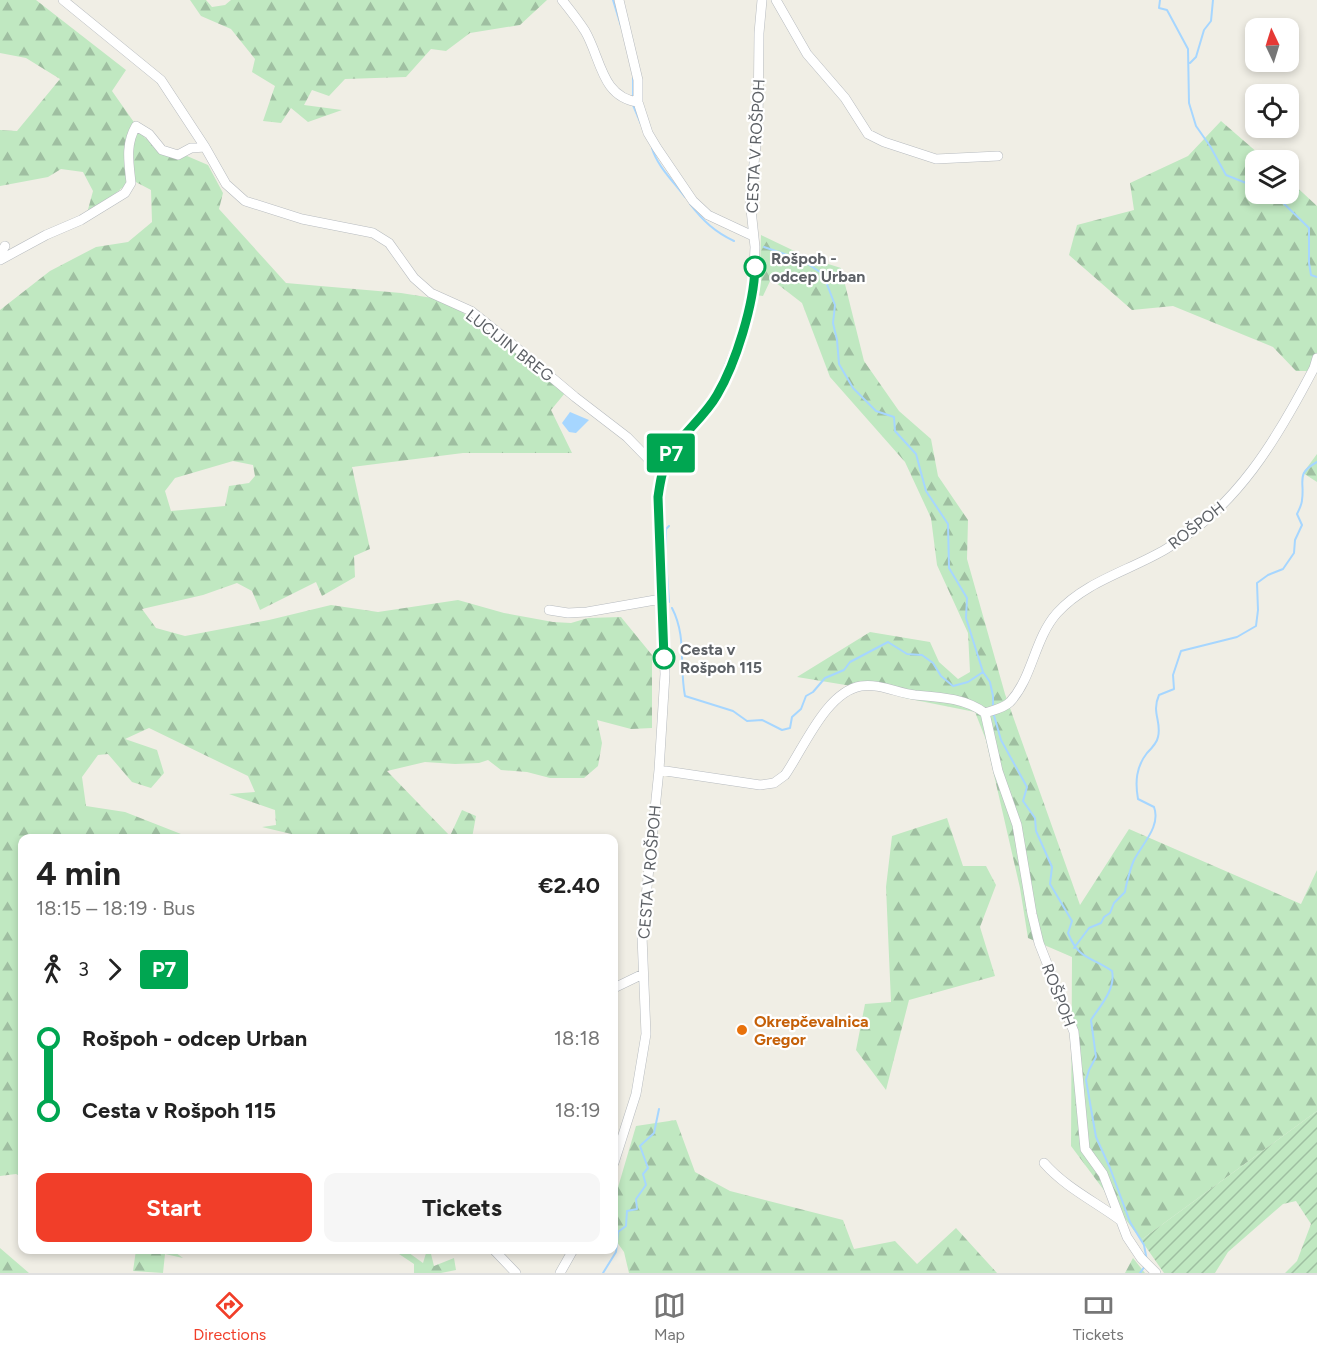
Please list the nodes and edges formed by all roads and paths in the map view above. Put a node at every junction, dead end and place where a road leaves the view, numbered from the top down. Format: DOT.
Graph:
graph roads {
  1 [pos="63,0"];
  2 [pos="562,0"];
  3 [pos="619,0"];
  4 [pos="762,0"];
  5 [pos="776,0"];
  6 [pos="638,102"];
  7 [pos="205,147"];
  8 [pos="998,156"];
  9 [pos="753,236"];
  10 [pos="0,260"];
  11 [pos="1317,358"];
  12 [pos="662,473"];
  13 [pos="661,599"];
  14 [pos="549,610"];
  15 [pos="992,711"];
  16 [pos="659,770"];
  17 [pos="643,974"];
  18 [pos="618,986"];
  19 [pos="618,1150"];
  20 [pos="1044,1163"];
  21 [pos="1120,1220"];
  22 [pos="498,1254"];
  23 [pos="571,1254"];
  24 [pos="1155,1271"];
  25 [pos="516,1273"];
  26 [pos="560,1273"];
  1 -- 7 [label="street, LUCIJIN BREG"];
  2 -- 6 [label="street"];
  3 -- 6 [label="street"];
  4 -- 9 [label="street, CESTA V ROŠPOH"];
  5 -- 8 [label="street"];
  6 -- 9 [label="street"];
  7 -- 10 [label="street"];
  7 -- 12 [label="street, LUCIJIN BREG"];
  9 -- 12 [label="street, CESTA V ROŠPOH"];
  11 -- 15 [label="street, ROŠPOH"];
  12 -- 13 [label="street, CESTA V ROŠPOH"];
  13 -- 14 [label="street"];
  13 -- 16 [label="street, CESTA V ROŠPOH"];
  15 -- 16 [label="street"];
  15 -- 21 [label="street, ROŠPOH"];
  16 -- 17 [label="street, CESTA V ROŠPOH"];
  17 -- 18 [label="street"];
  17 -- 19 [label="street, CESTA V ROŠPOH"];
  20 -- 21 [label="street"];
  21 -- 24 [label="street, ROŠPOH"];
  22 -- 25 [label="street"];
  23 -- 26 [label="street"];
}
